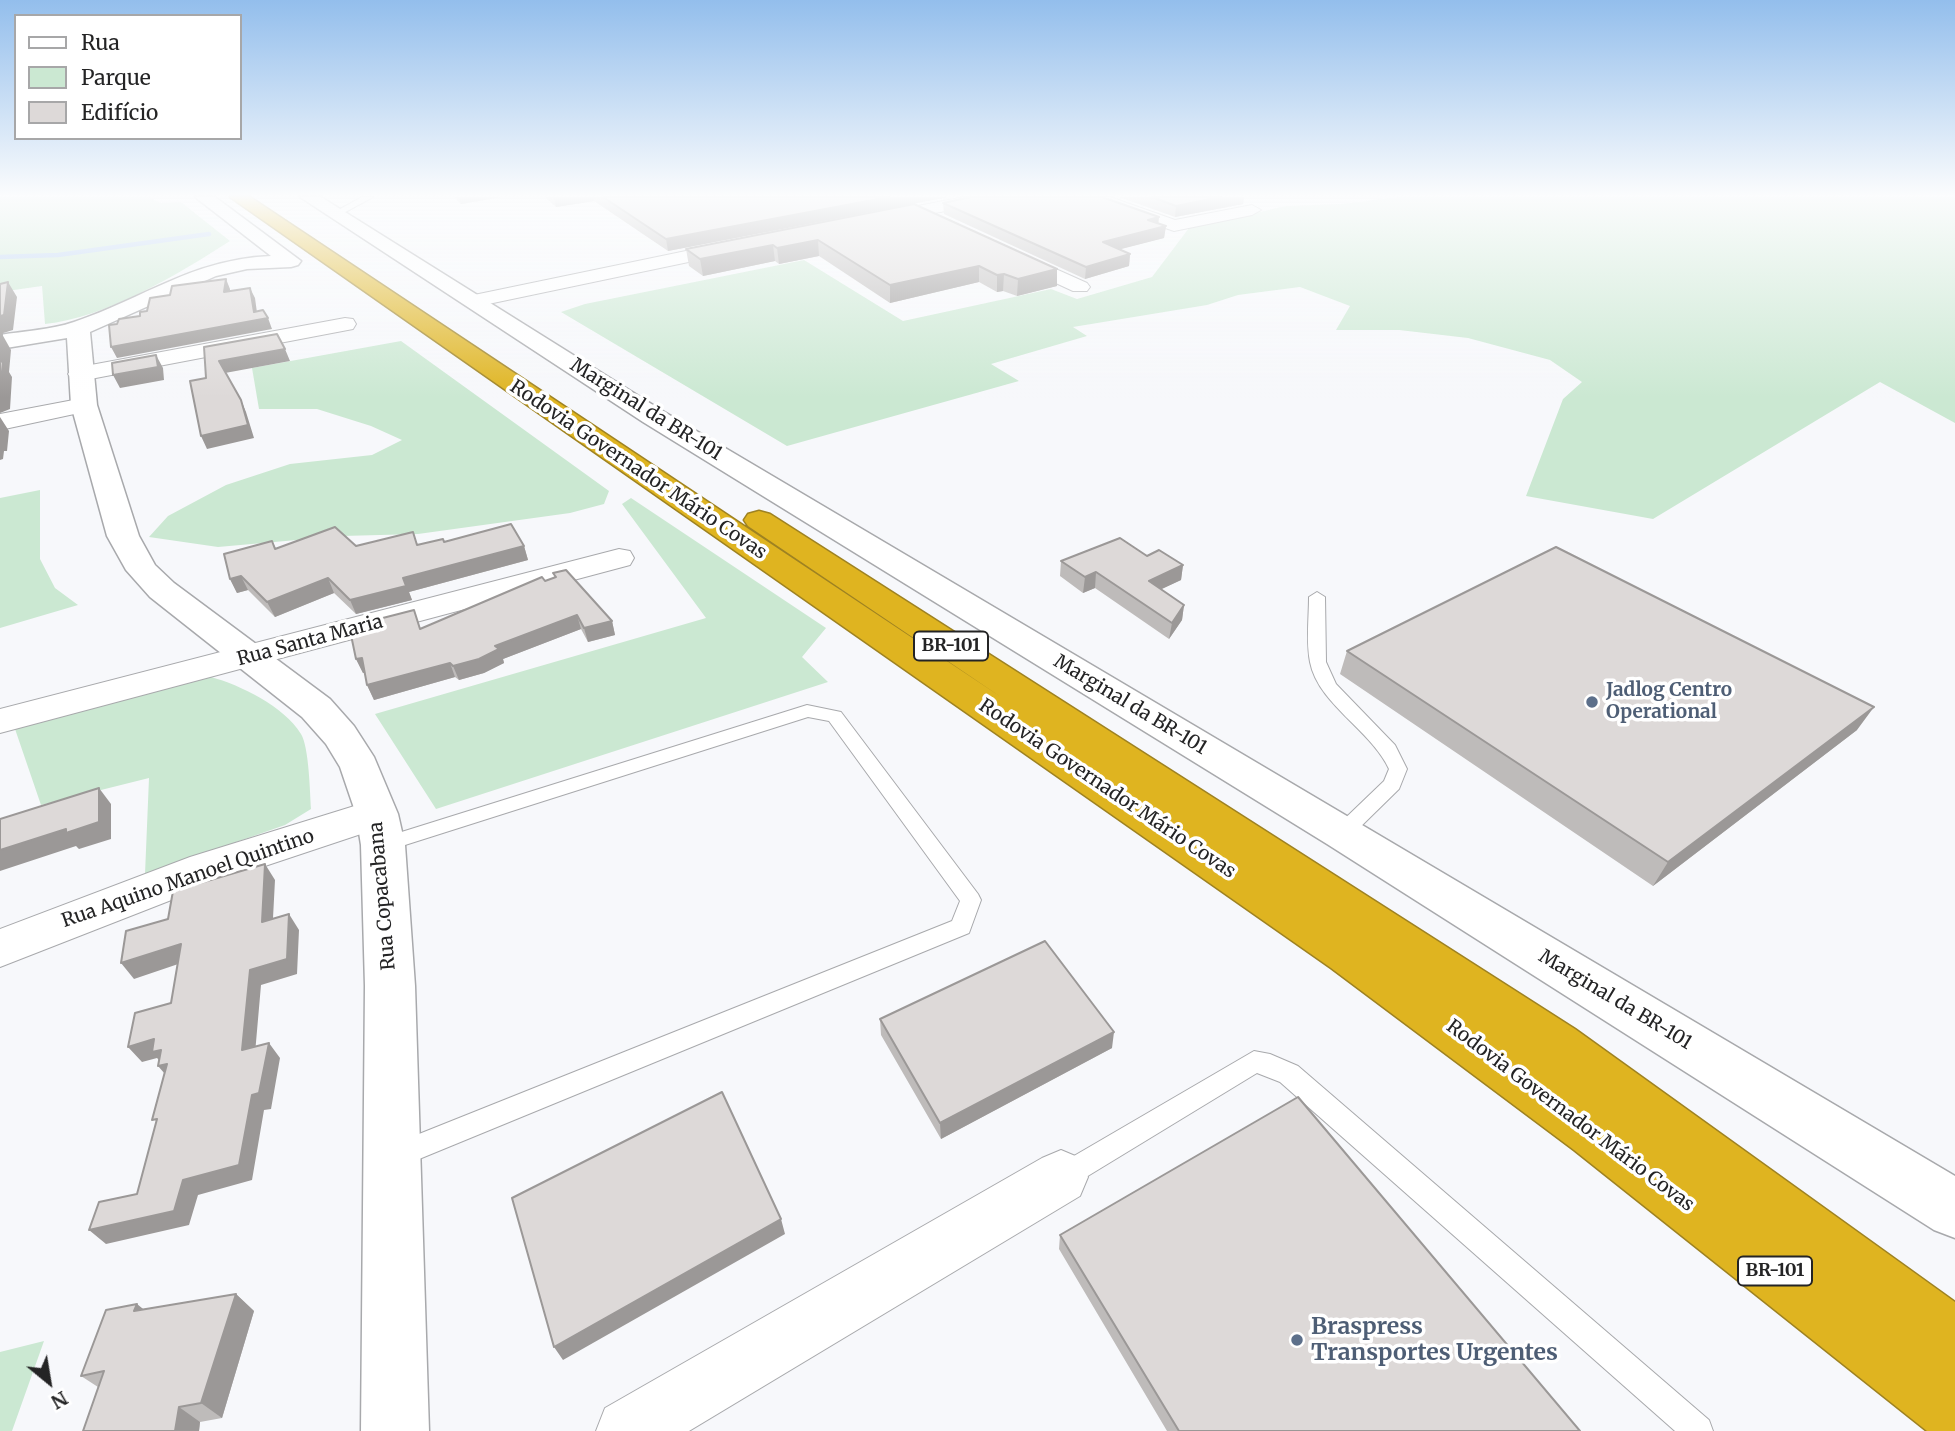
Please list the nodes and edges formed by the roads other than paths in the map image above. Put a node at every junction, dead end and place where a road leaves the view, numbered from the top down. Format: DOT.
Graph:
graph roads {
  1 [pos="208,264"];
  2 [pos="246,264"];
  3 [pos="295,264"];
  4 [pos="335,264"];
  5 [pos="367,264"];
  6 [pos="414,264"];
  7 [pos="653,264"];
  8 [pos="1032,264"];
  9 [pos="311,274"];
  10 [pos="176,284"];
  11 [pos="1080,286"];
  12 [pos="342,294"];
  13 [pos="474,301"];
  14 [pos="345,324"];
  15 [pos="78,329"];
  16 [pos="0,342"];
  17 [pos="467,354"];
  18 [pos="82,390"];
  19 [pos="0,422"];
  20 [pos="619,558"];
  21 [pos="1317,597"];
  22 [pos="248,657"];
  23 [pos="0,721"];
  24 [pos="380,830"];
  25 [pos="1342,833"];
  26 [pos="0,948"];
  27 [pos="392,1157"];
  28 [pos="1062,1177"];
  29 [pos="1955,1209"];
  30 [pos="1955,1340"];
  31 [pos="1955,1411"];
  32 [pos="395,1431"];
  33 [pos="628,1431"];
  34 [pos="1699,1431"];
  1 -- 10 [label="main road"];
  2 -- 10 [label="main road"];
  3 -- 9 [label="highway"];
  4 -- 17 [label="highway, Rodovia Governador Mário Covas / BR-101"];
  5 -- 30 [label="highway, Rodovia Governador Mário Covas / BR-101"];
  6 -- 13 [label="main road, Marginal da BR-101"];
  7 -- 13 [label="street"];
  8 -- 11 [label="street"];
  10 -- 15 [label="main road"];
  12 -- 17 [label="highway"];
  13 -- 25 [label="main road, Marginal da BR-101"];
  14 -- 18 [label="street"];
  15 -- 16 [label="main road"];
  15 -- 18 [label="main road, Rua Copacabana"];
  17 -- 31 [label="highway, Rodovia Governador Mário Covas / BR-101"];
  18 -- 19 [label="street"];
  18 -- 22 [label="main road, Rua Copacabana"];
  20 -- 22 [label="street, Rua Santa Maria"];
  21 -- 25 [label="lane"];
  22 -- 23 [label="street, Rua Santa Maria"];
  22 -- 24 [label="main road, Rua Copacabana"];
  24 -- 26 [label="street, Rua Aquino Manoel Quintino"];
  24 -- 27 [label="main road, Rua Copacabana"];
  24 -- 27 [label="lane"];
  25 -- 29 [label="main road, Marginal da BR-101"];
  27 -- 32 [label="main road, Rua Copacabana"];
  28 -- 33 [label="street"];
  28 -- 34 [label="lane"];
}
